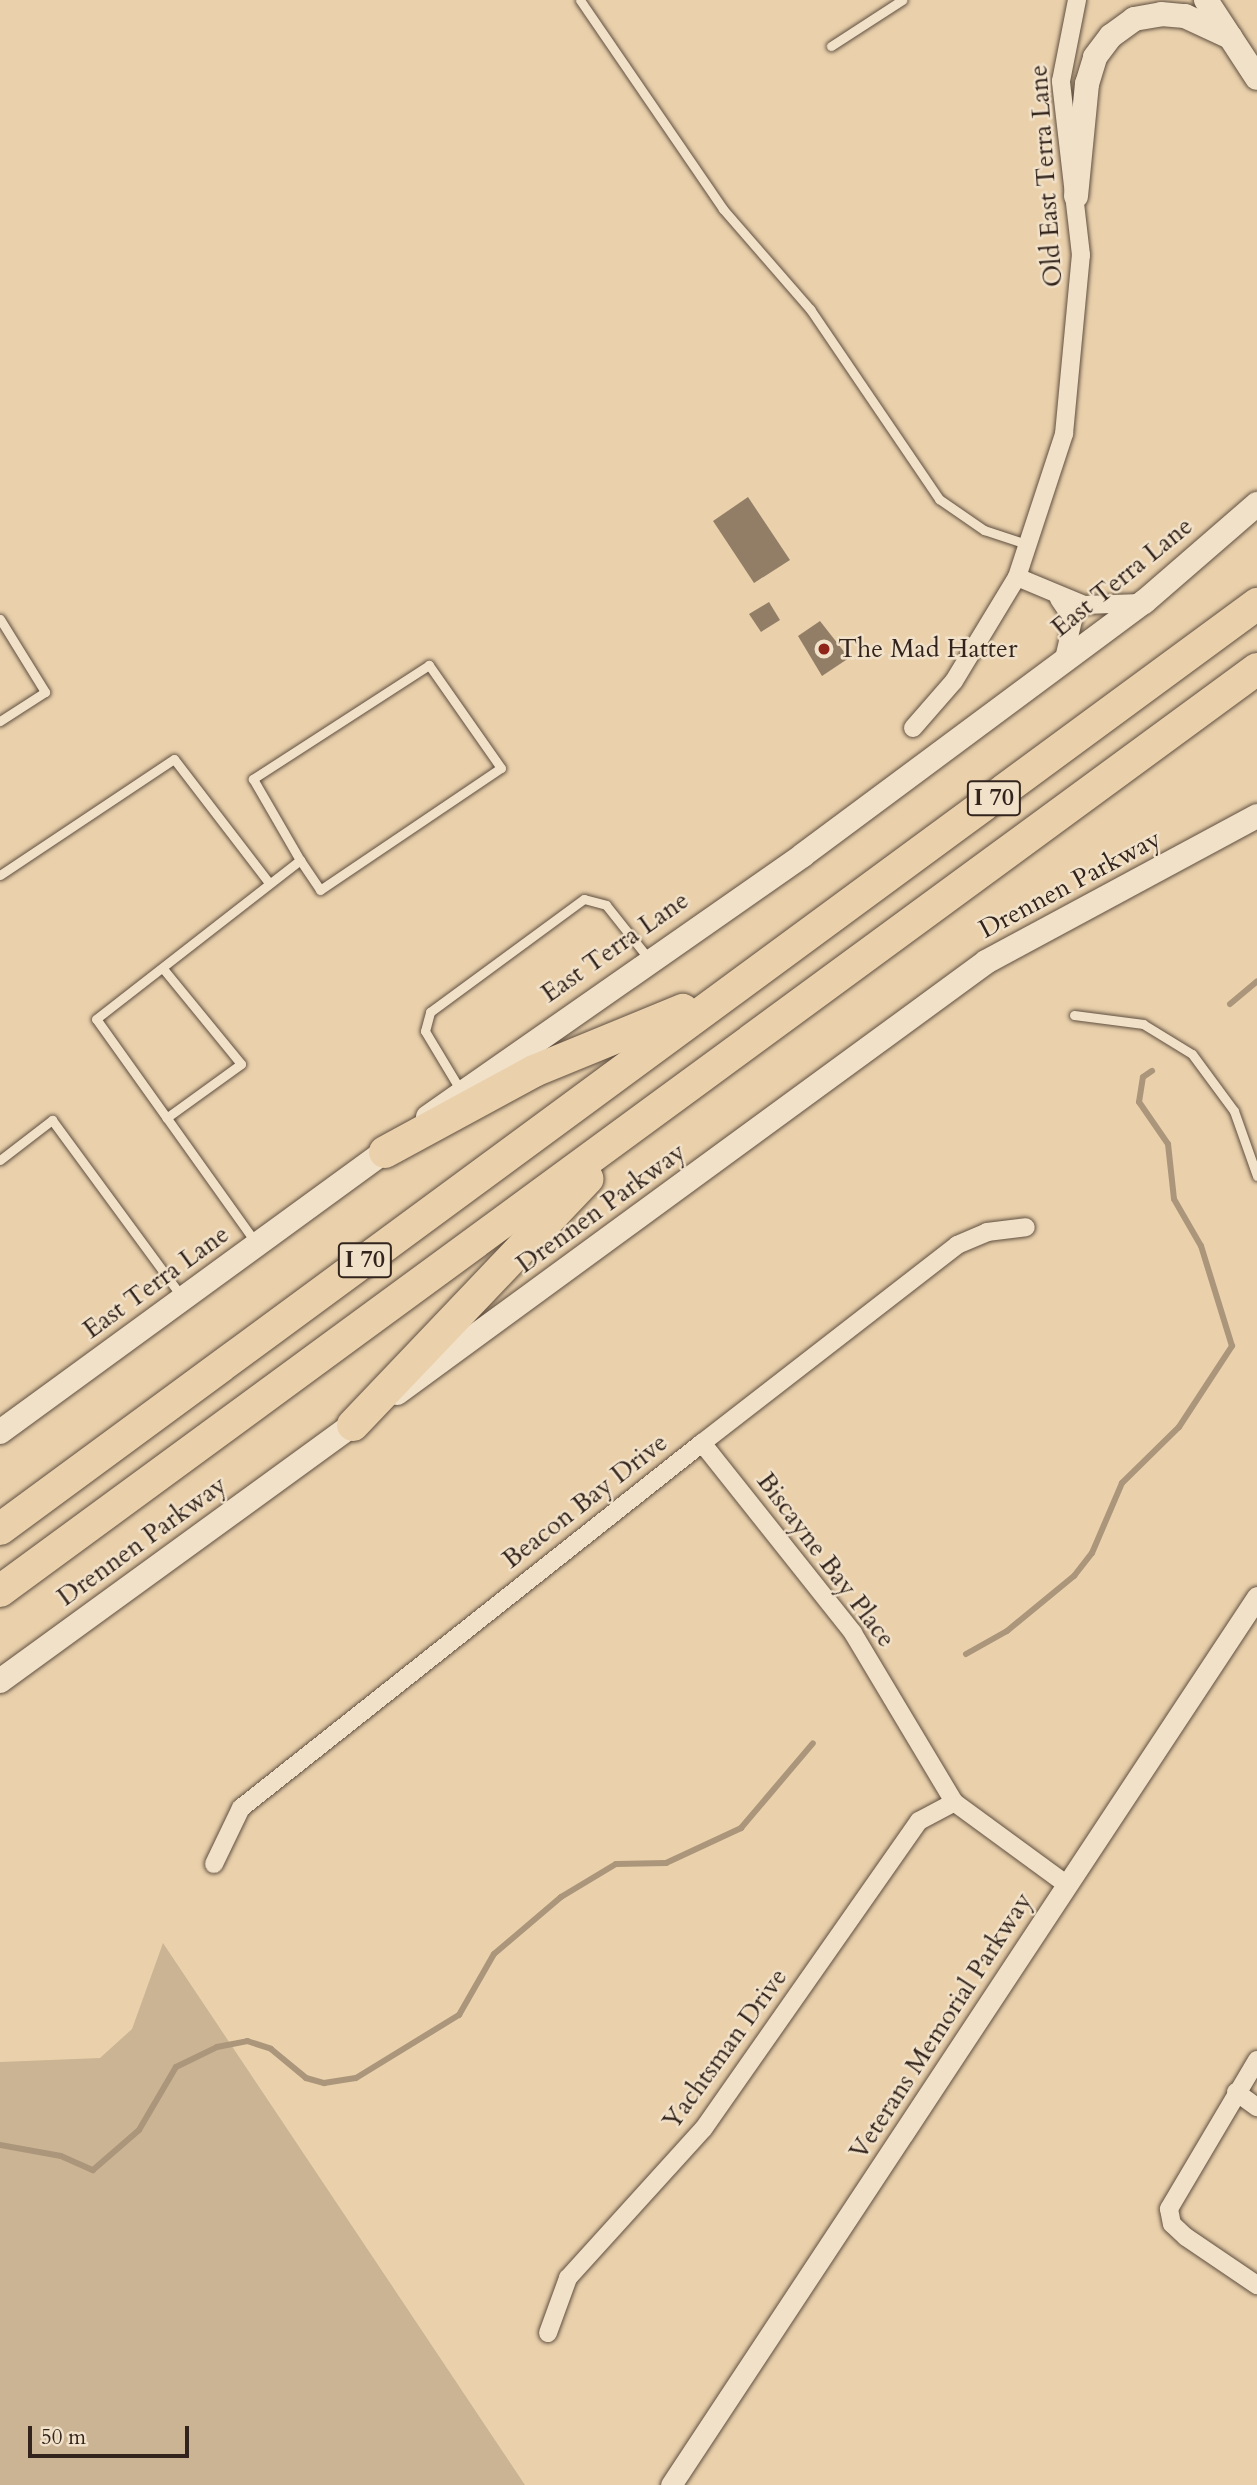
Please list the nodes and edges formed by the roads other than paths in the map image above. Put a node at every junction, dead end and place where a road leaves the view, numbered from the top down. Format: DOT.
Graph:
graph roads {
  1 [pos="580,0"];
  2 [pos="902,0"];
  3 [pos="1077,0"];
  4 [pos="1206,0"];
  5 [pos="1230,37"];
  6 [pos="831,46"];
  7 [pos="1257,78"];
  8 [pos="1076,195"];
  9 [pos="1257,504"];
  10 [pos="1029,545"];
  11 [pos="1017,577"];
  12 [pos="1059,599"];
  13 [pos="1144,602"];
  14 [pos="1257,604"];
  15 [pos="0,619"];
  16 [pos="1063,663"];
  17 [pos="1257,669"];
  18 [pos="0,721"];
  19 [pos="913,728"];
  20 [pos="1257,816"];
  21 [pos="300,860"];
  22 [pos="0,874"];
  23 [pos="270,883"];
  24 [pos="649,959"];
  25 [pos="165,971"];
  26 [pos="729,990"];
  27 [pos="1074,1015"];
  28 [pos="461,1091"];
  29 [pos="649,1115"];
  30 [pos="166,1118"];
  31 [pos="384,1152"];
  32 [pos="0,1160"];
  33 [pos="1257,1175"];
  34 [pos="1026,1227"];
  35 [pos="257,1245"];
  36 [pos="183,1299"];
  37 [pos="353,1425"];
  38 [pos="0,1432"];
  39 [pos="702,1443"];
  40 [pos="0,1529"];
  41 [pos="0,1591"];
  42 [pos="1257,1597"];
  43 [pos="0,1681"];
  44 [pos="954,1802"];
  45 [pos="214,1864"];
  46 [pos="1066,1884"];
  47 [pos="1257,2060"];
  48 [pos="1236,2092"];
  49 [pos="1257,2107"];
  50 [pos="1257,2285"];
  51 [pos="548,2333"];
  52 [pos="671,2485"];
  1 -- 10 [label="lane"];
  2 -- 6 [label="lane"];
  3 -- 8 [label="street, Old East Terra Lane"];
  4 -- 5 [label="main road"];
  5 -- 7 [label="main road"];
  5 -- 8 [label="main road"];
  8 -- 10 [label="street, Old East Terra Lane"];
  9 -- 13 [label="main road, East Terra Lane"];
  10 -- 11 [label="street, Old East Terra Lane"];
  11 -- 12 [label="street"];
  11 -- 19 [label="street, Old East Terra Lane"];
  12 -- 13 [label="street"];
  12 -- 16 [label="street"];
  13 -- 16 [label="main road, East Terra Lane"];
  14 -- 26 [label="highway, I 70"];
  15 -- 18 [label="lane"];
  16 -- 24 [label="main road, East Terra Lane"];
  17 -- 29 [label="highway, I 70"];
  20 -- 37 [label="main road, Drennen Parkway"];
  21 -- 21 [label="lane"];
  21 -- 23 [label="lane"];
  22 -- 23 [label="lane"];
  23 -- 25 [label="lane"];
  24 -- 28 [label="main road, East Terra Lane"];
  24 -- 28 [label="lane"];
  25 -- 30 [label="lane"];
  25 -- 30 [label="lane"];
  26 -- 31 [label="highway"];
  26 -- 40 [label="highway, I 70"];
  27 -- 33 [label="lane"];
  28 -- 31 [label="main road, East Terra Lane"];
  29 -- 37 [label="highway"];
  29 -- 41 [label="highway, I 70"];
  30 -- 35 [label="lane"];
  31 -- 35 [label="main road, East Terra Lane"];
  32 -- 36 [label="lane"];
  34 -- 39 [label="street, Beacon Bay Drive"];
  35 -- 36 [label="main road, East Terra Lane"];
  36 -- 38 [label="main road, East Terra Lane"];
  37 -- 43 [label="main road, Drennen Parkway"];
  39 -- 44 [label="street, Biscayne Bay Place"];
  39 -- 45 [label="street, Beacon Bay Drive"];
  42 -- 46 [label="street, Veterans Memorial Parkway"];
  44 -- 46 [label="street"];
  44 -- 51 [label="street, Yachtsman Drive"];
  46 -- 52 [label="street, Veterans Memorial Parkway"];
  47 -- 48 [label="street"];
  48 -- 49 [label="street"];
  48 -- 50 [label="street"];
}
